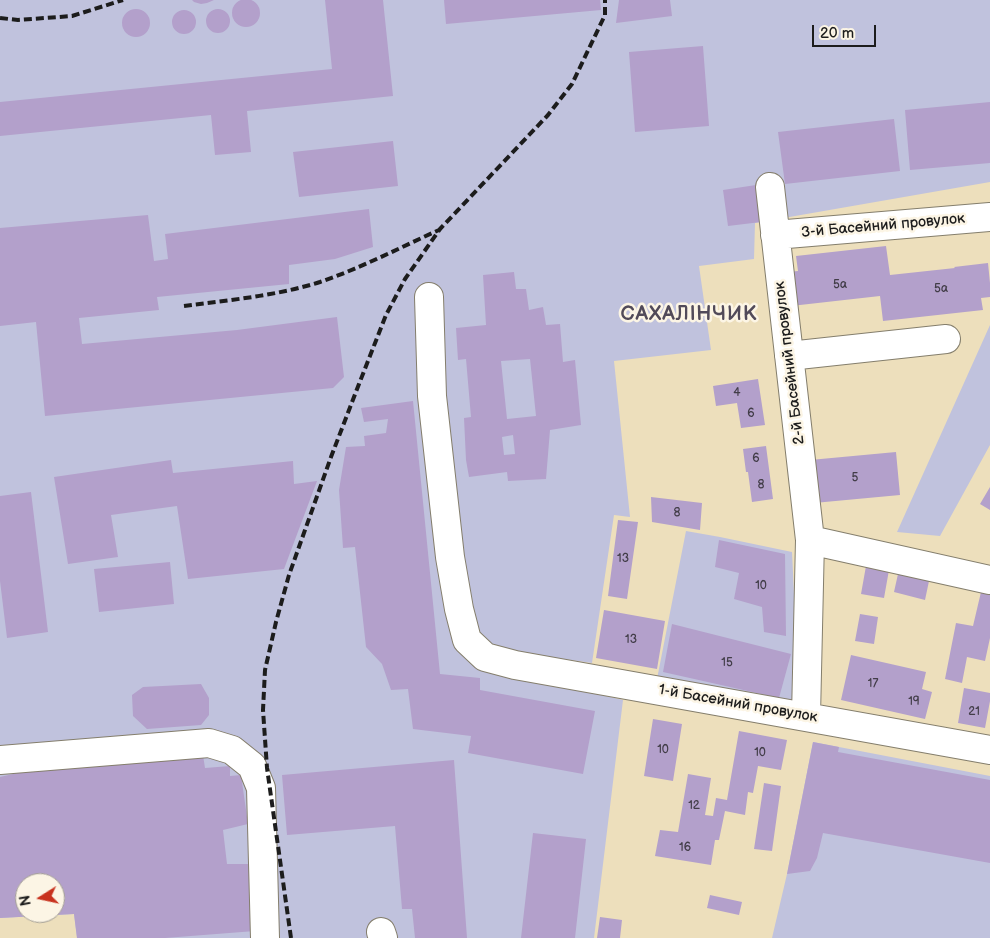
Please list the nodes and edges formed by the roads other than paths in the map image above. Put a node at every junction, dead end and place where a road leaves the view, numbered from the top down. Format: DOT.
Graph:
graph roads {
  1 [pos="770,187"];
  2 [pos="990,217"];
  3 [pos="775,235"];
  4 [pos="428,297"];
  5 [pos="946,339"];
  6 [pos="789,356"];
  7 [pos="810,540"];
  8 [pos="990,580"];
  9 [pos="806,716"];
  10 [pos="990,750"];
  11 [pos="0,760"];
  12 [pos="265,938"];
  1 -- 3 [label="street, 2-й Басейний провулок"];
  2 -- 3 [label="street, 3-й Басейний провулок"];
  3 -- 6 [label="street, 2-й Басейний провулок"];
  4 -- 9 [label="street, 1-й Басейний провулок"];
  5 -- 6 [label="street"];
  6 -- 7 [label="street, 2-й Басейний провулок"];
  7 -- 8 [label="street"];
  7 -- 9 [label="street, 2-й Басейний провулок"];
  9 -- 10 [label="street, 1-й Басейний провулок"];
  11 -- 12 [label="street"];
}
